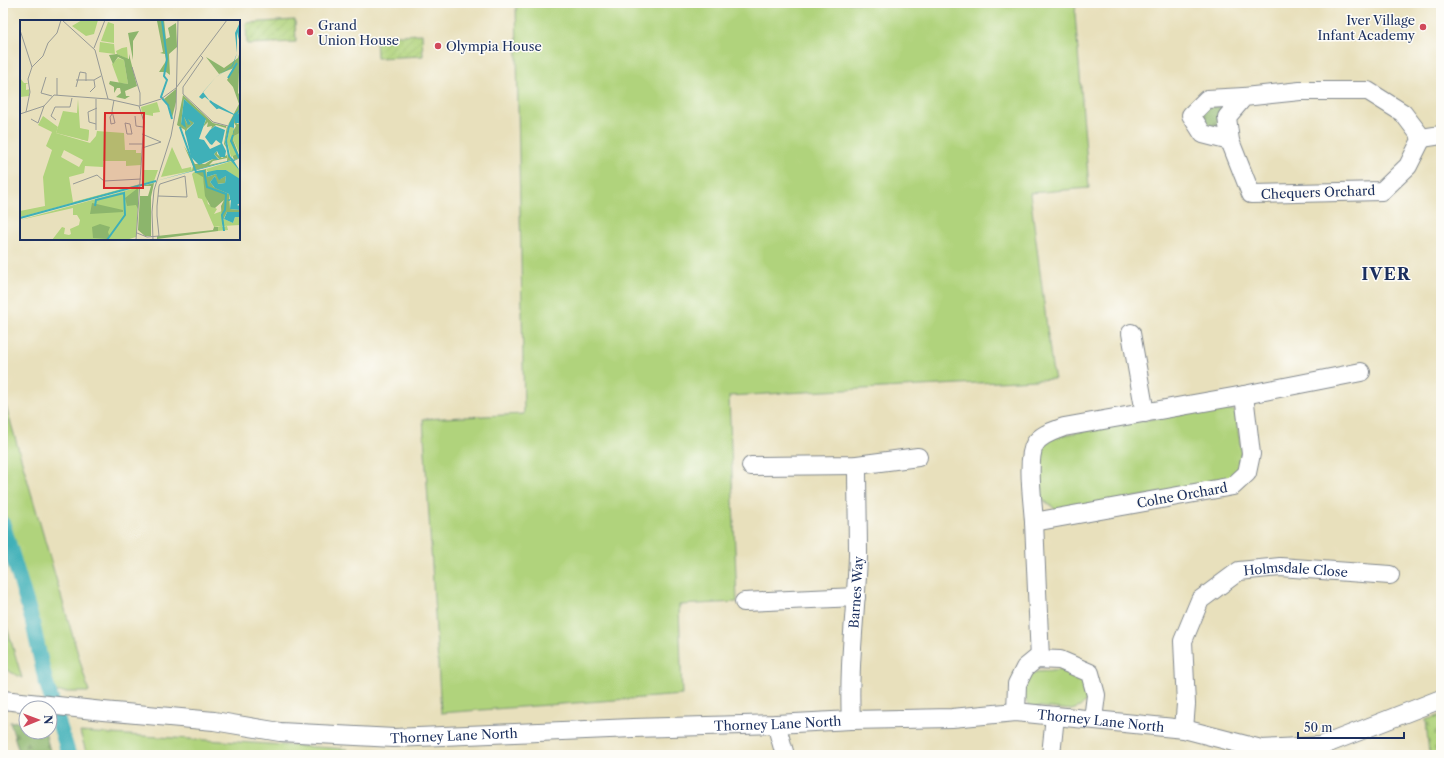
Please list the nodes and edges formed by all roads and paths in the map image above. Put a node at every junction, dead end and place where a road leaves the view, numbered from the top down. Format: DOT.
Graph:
graph roads {
  1 [pos="1244,97"];
  2 [pos="1441,135"];
  3 [pos="1422,138"];
  4 [pos="1230,141"];
  5 [pos="1131,333"];
  6 [pos="1361,372"];
  7 [pos="1244,395"];
  8 [pos="1145,412"];
  9 [pos="918,457"];
  10 [pos="857,465"];
  11 [pos="751,466"];
  12 [pos="1034,522"];
  13 [pos="1390,575"];
  14 [pos="856,597"];
  15 [pos="744,602"];
  16 [pos="1040,659"];
  17 [pos="1441,699"];
  18 [pos="12,701"];
  19 [pos="1016,712"];
  20 [pos="1055,716"];
  21 [pos="1093,719"];
  22 [pos="851,720"];
  23 [pos="776,724"];
  24 [pos="1184,729"];
  25 [pos="1262,752"];
  26 [pos="785,755"];
  27 [pos="1051,755"];
  1 -- 3 [label="street"];
  1 -- 4 [label="street, Chequers Orchard"];
  1 -- 4 [label="street"];
  2 -- 3 [label="street"];
  3 -- 4 [label="street, Chequers Orchard"];
  5 -- 8 [label="street"];
  6 -- 7 [label="street"];
  7 -- 8 [label="street"];
  7 -- 12 [label="street, Colne Orchard"];
  8 -- 12 [label="street"];
  9 -- 10 [label="street"];
  10 -- 11 [label="street"];
  10 -- 14 [label="street, Barnes Way"];
  12 -- 16 [label="street"];
  13 -- 24 [label="street, Holmsdale Close"];
  14 -- 15 [label="street"];
  14 -- 22 [label="street, Barnes Way"];
  16 -- 19 [label="street"];
  16 -- 21 [label="street"];
  17 -- 25 [label="street, Thorney Lane North"];
  18 -- 23 [label="street, Thorney Lane North"];
  19 -- 20 [label="street, Thorney Lane North"];
  19 -- 22 [label="street, Thorney Lane North"];
  20 -- 21 [label="street, Thorney Lane North"];
  20 -- 27 [label="street"];
  21 -- 24 [label="street, Thorney Lane North"];
  22 -- 23 [label="street, Thorney Lane North"];
  23 -- 26 [label="street"];
  24 -- 25 [label="street, Thorney Lane North"];
}
